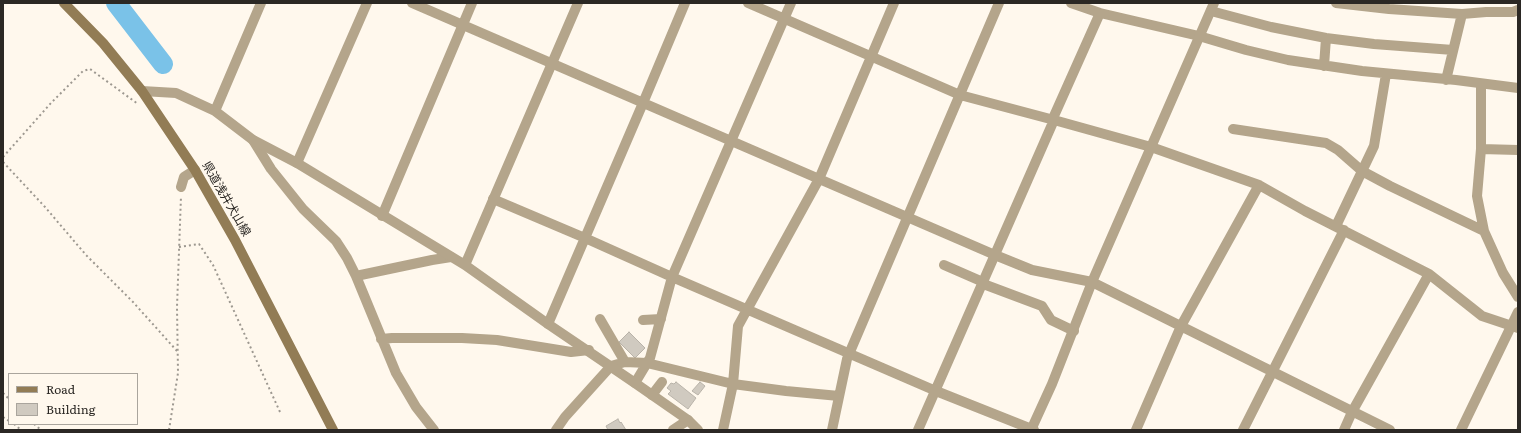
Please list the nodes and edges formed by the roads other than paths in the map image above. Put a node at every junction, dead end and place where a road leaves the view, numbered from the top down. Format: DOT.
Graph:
graph roads {
  1 [pos="64,3"];
  2 [pos="261,3"];
  3 [pos="367,3"];
  4 [pos="412,3"];
  5 [pos="472,3"];
  6 [pos="578,3"];
  7 [pos="685,3"];
  8 [pos="748,3"];
  9 [pos="791,3"];
  10 [pos="894,3"];
  11 [pos="999,3"];
  12 [pos="1071,3"];
  13 [pos="1336,3"];
  14 [pos="1389,6"];
  15 [pos="1212,7"];
  16 [pos="1487,7"];
  17 [pos="1518,10"];
  18 [pos="1100,13"];
  19 [pos="1462,14"];
  20 [pos="783,19"];
  21 [pos="462,24"];
  22 [pos="1199,36"];
  23 [pos="1326,38"];
  24 [pos="1453,50"];
  25 [pos="871,56"];
  26 [pos="552,63"];
  27 [pos="1324,66"];
  28 [pos="1386,74"];
  29 [pos="1446,80"];
  30 [pos="1481,84"];
  31 [pos="1518,88"];
  32 [pos="142,91"];
  33 [pos="960,95"];
  34 [pos="643,103"];
  35 [pos="215,111"];
  36 [pos="1054,120"];
  37 [pos="1233,129"];
  38 [pos="253,140"];
  39 [pos="731,142"];
  40 [pos="1151,147"];
  41 [pos="1481,149"];
  42 [pos="1518,150"];
  43 [pos="297,163"];
  44 [pos="195,170"];
  45 [pos="1362,171"];
  46 [pos="819,179"];
  47 [pos="1259,186"];
  48 [pos="181,187"];
  49 [pos="493,199"];
  50 [pos="382,216"];
  51 [pos="908,217"];
  52 [pos="1340,228"];
  53 [pos="1484,230"];
  54 [pos="585,238"];
  55 [pos="995,256"];
  56 [pos="451,257"];
  57 [pos="465,265"];
  58 [pos="944,265"];
  59 [pos="1429,274"];
  60 [pos="356,276"];
  61 [pos="672,277"];
  62 [pos="983,282"];
  63 [pos="1092,282"];
  64 [pos="1518,297"];
  65 [pos="748,309"];
  66 [pos="1518,312"];
  67 [pos="600,319"];
  68 [pos="660,319"];
  69 [pos="643,320"];
  70 [pos="548,324"];
  71 [pos="1181,326"];
  72 [pos="1514,327"];
  73 [pos="1074,330"];
  74 [pos="381,339"];
  75 [pos="589,350"];
  76 [pos="850,353"];
  77 [pos="625,362"];
  78 [pos="647,363"];
  79 [pos="611,366"];
  80 [pos="1273,372"];
  81 [pos="662,382"];
  82 [pos="635,383"];
  83 [pos="733,384"];
  84 [pos="936,391"];
  85 [pos="652,394"];
  86 [pos="839,396"];
  87 [pos="1352,412"];
  88 [pos="688,420"];
  89 [pos="333,430"];
  90 [pos="434,430"];
  91 [pos="556,430"];
  92 [pos="673,430"];
  93 [pos="698,430"];
  94 [pos="723,430"];
  95 [pos="832,430"];
  96 [pos="918,430"];
  97 [pos="1032,430"];
  98 [pos="1136,430"];
  99 [pos="1243,430"];
  100 [pos="1344,430"];
  101 [pos="1390,430"];
  102 [pos="1461,430"];
  1 -- 32 [label="main road, 県道浅井犬山線"];
  2 -- 35 [label="street"];
  3 -- 43 [label="street"];
  4 -- 21 [label="street"];
  5 -- 21 [label="street"];
  6 -- 26 [label="street"];
  7 -- 34 [label="street"];
  8 -- 20 [label="street"];
  9 -- 20 [label="street"];
  10 -- 25 [label="street"];
  11 -- 33 [label="street"];
  12 -- 18 [label="street"];
  13 -- 14 [label="street"];
  14 -- 19 [label="street"];
  15 -- 22 [label="street"];
  15 -- 23 [label="street"];
  16 -- 17 [label="street"];
  16 -- 19 [label="street"];
  18 -- 22 [label="street"];
  18 -- 36 [label="street"];
  19 -- 24 [label="street"];
  20 -- 25 [label="street"];
  20 -- 39 [label="street"];
  21 -- 26 [label="street"];
  21 -- 50 [label="street"];
  22 -- 27 [label="street"];
  22 -- 40 [label="street"];
  23 -- 24 [label="street"];
  23 -- 27 [label="street"];
  24 -- 29 [label="street"];
  25 -- 33 [label="street"];
  25 -- 46 [label="street"];
  26 -- 34 [label="street"];
  26 -- 49 [label="street"];
  27 -- 28 [label="street"];
  28 -- 29 [label="street"];
  28 -- 45 [label="street"];
  29 -- 30 [label="street"];
  30 -- 31 [label="street"];
  30 -- 41 [label="street"];
  32 -- 35 [label="street"];
  32 -- 44 [label="main road, 県道浅井犬山線"];
  33 -- 36 [label="street"];
  33 -- 51 [label="street"];
  34 -- 39 [label="street"];
  34 -- 54 [label="street"];
  35 -- 38 [label="street"];
  36 -- 40 [label="street"];
  36 -- 55 [label="street"];
  37 -- 45 [label="street"];
  38 -- 43 [label="street"];
  38 -- 60 [label="street"];
  39 -- 46 [label="street"];
  39 -- 61 [label="street"];
  40 -- 47 [label="street"];
  40 -- 63 [label="street"];
  41 -- 42 [label="street"];
  41 -- 53 [label="street"];
  43 -- 50 [label="street"];
  44 -- 48 [label="street"];
  44 -- 89 [label="main road, 県道浅井犬山線"];
  45 -- 52 [label="street"];
  45 -- 53 [label="street"];
  46 -- 51 [label="street"];
  46 -- 65 [label="street"];
  47 -- 52 [label="street"];
  47 -- 71 [label="street"];
  49 -- 54 [label="street"];
  49 -- 57 [label="street"];
  50 -- 56 [label="street"];
  51 -- 55 [label="street"];
  51 -- 76 [label="street"];
  52 -- 59 [label="street"];
  52 -- 80 [label="street"];
  53 -- 64 [label="street"];
  54 -- 61 [label="street"];
  54 -- 70 [label="street"];
  55 -- 62 [label="street"];
  55 -- 63 [label="street"];
  56 -- 57 [label="street"];
  56 -- 60 [label="street"];
  57 -- 70 [label="street"];
  58 -- 62 [label="street"];
  59 -- 72 [label="street"];
  59 -- 87 [label="street"];
  60 -- 74 [label="street"];
  61 -- 65 [label="street"];
  61 -- 68 [label="street"];
  62 -- 73 [label="street"];
  62 -- 84 [label="street"];
  63 -- 71 [label="street"];
  63 -- 73 [label="street"];
  65 -- 76 [label="street"];
  65 -- 83 [label="street"];
  66 -- 72 [label="street"];
  67 -- 77 [label="street"];
  68 -- 69 [label="street"];
  68 -- 78 [label="street"];
  70 -- 75 [label="street"];
  71 -- 80 [label="street"];
  71 -- 98 [label="street"];
  72 -- 102 [label="street"];
  73 -- 97 [label="street"];
  74 -- 75 [label="street"];
  74 -- 90 [label="street"];
  75 -- 79 [label="street"];
  76 -- 84 [label="street"];
  76 -- 86 [label="street"];
  77 -- 78 [label="street"];
  77 -- 79 [label="street"];
  78 -- 82 [label="street"];
  78 -- 83 [label="street"];
  79 -- 82 [label="street"];
  79 -- 91 [label="street"];
  80 -- 87 [label="street"];
  80 -- 99 [label="street"];
  81 -- 85 [label="street"];
  82 -- 85 [label="street"];
  83 -- 86 [label="street"];
  83 -- 94 [label="street"];
  84 -- 96 [label="street"];
  84 -- 97 [label="street"];
  85 -- 88 [label="street"];
  86 -- 95 [label="street"];
  87 -- 100 [label="street"];
  87 -- 101 [label="street"];
  88 -- 92 [label="street"];
  88 -- 93 [label="street"];
}
